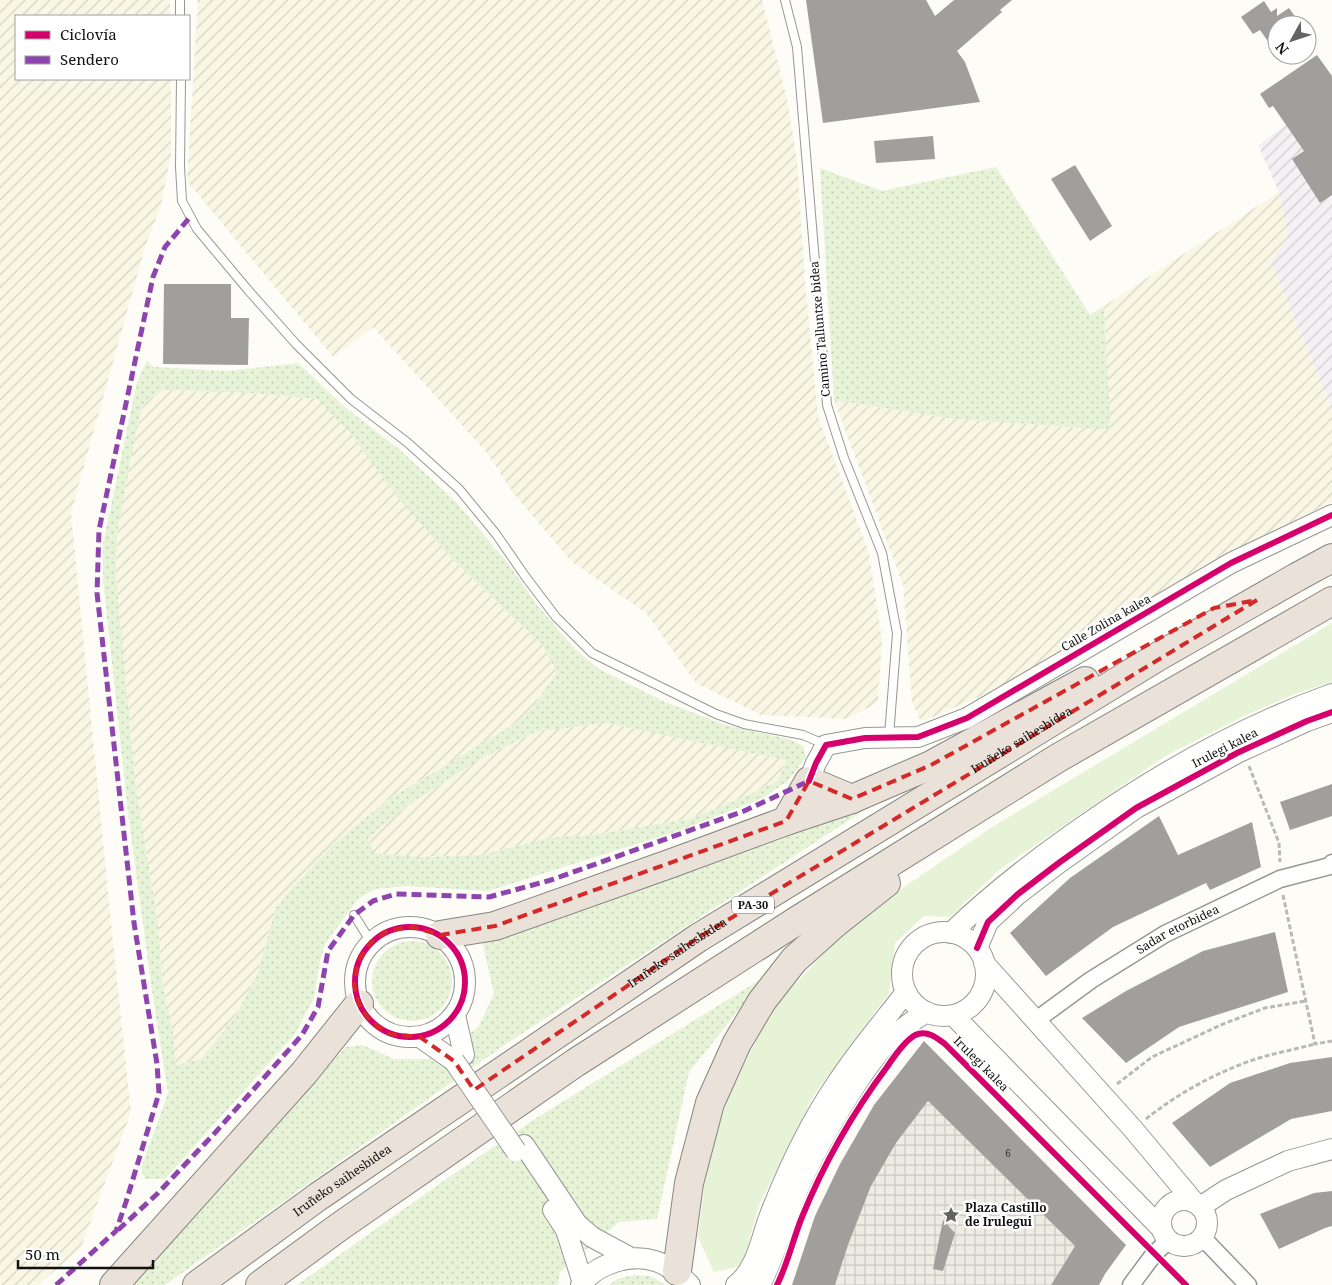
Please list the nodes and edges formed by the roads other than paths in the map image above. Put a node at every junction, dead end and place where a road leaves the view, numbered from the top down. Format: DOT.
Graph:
graph roads {
  1 [pos="180,0"];
  2 [pos="785,0"];
  3 [pos="180,15"];
  4 [pos="181,80"];
  5 [pos="1332,515"];
  6 [pos="1332,558"];
  7 [pos="1257,600"];
  8 [pos="1332,601"];
  9 [pos="1247,648"];
  10 [pos="1332,694"];
  11 [pos="1332,712"];
  12 [pos="889,738"];
  13 [pos="826,745"];
  14 [pos="809,781"];
  15 [pos="852,799"];
  16 [pos="786,821"];
  17 [pos="1331,865"];
  18 [pos="354,915"];
  19 [pos="951,933"];
  20 [pos="440,935"];
  21 [pos="371,942"];
  22 [pos="980,956"];
  23 [pos="906,992"];
  24 [pos="359,1004"];
  25 [pos="927,1012"];
  26 [pos="455,1015"];
  27 [pos="953,1015"];
  28 [pos="1036,1021"];
  29 [pos="420,1037"];
  30 [pos="459,1058"];
  31 [pos="520,1148"];
  32 [pos="1332,1149"];
  33 [pos="1197,1204"];
  34 [pos="1164,1234"];
  35 [pos="1202,1237"];
  36 [pos="631,1258"];
  37 [pos="683,1278"];
  38 [pos="582,1284"];
  39 [pos="114,1285"];
  40 [pos="197,1285"];
  41 [pos="260,1285"];
  42 [pos="736,1285"];
  43 [pos="760,1285"];
  44 [pos="1131,1285"];
  45 [pos="1248,1285"];
  1 -- 3 [label="lane"];
  2 -- 12 [label="lane, Camino Talluntxe bidea"];
  4 -- 13 [label="lane"];
  5 -- 12 [label="street, Calle Zolina kalea"];
  6 -- 7 [label="highway, Iruñeko saihesbidea / PA-30"];
  7 -- 15 [label="highway"];
  7 -- 40 [label="highway, Iruñeko saihesbidea / PA-30"];
  8 -- 9 [label="highway, PA-30"];
  9 -- 37 [label="highway"];
  9 -- 41 [label="highway, PA-30"];
  10 -- 19 [label="street, Irulegi kalea"];
  11 -- 22 [label="street, Irulegi kalea"];
  12 -- 13 [label="street, Calle Zolina kalea"];
  13 -- 14 [label="street"];
  14 -- 15 [label="highway"];
  14 -- 16 [label="highway"];
  15 -- 16 [label="highway"];
  16 -- 20 [label="highway"];
  17 -- 28 [label="street, Sadar etorbidea"];
  18 -- 21 [label="lane"];
  19 -- 22 [label="street"];
  19 -- 23 [label="street"];
  20 -- 21 [label="street"];
  20 -- 26 [label="street"];
  21 -- 24 [label="street"];
  22 -- 27 [label="street"];
  22 -- 28 [label="street"];
  23 -- 25 [label="street"];
  23 -- 42 [label="street"];
  24 -- 29 [label="street"];
  24 -- 39 [label="highway"];
  25 -- 27 [label="street"];
  25 -- 43 [label="street"];
  26 -- 29 [label="street"];
  26 -- 30 [label="street"];
  27 -- 34 [label="street, Irulegi kalea"];
  28 -- 33 [label="street"];
  29 -- 30 [label="street"];
  30 -- 31 [label="street"];
  31 -- 36 [label="street"];
  31 -- 38 [label="street"];
  32 -- 33 [label="street"];
  33 -- 34 [label="street"];
  33 -- 35 [label="street"];
  34 -- 35 [label="street"];
  34 -- 44 [label="street"];
  35 -- 45 [label="street"];
  36 -- 37 [label="street"];
  36 -- 38 [label="street"];
}
